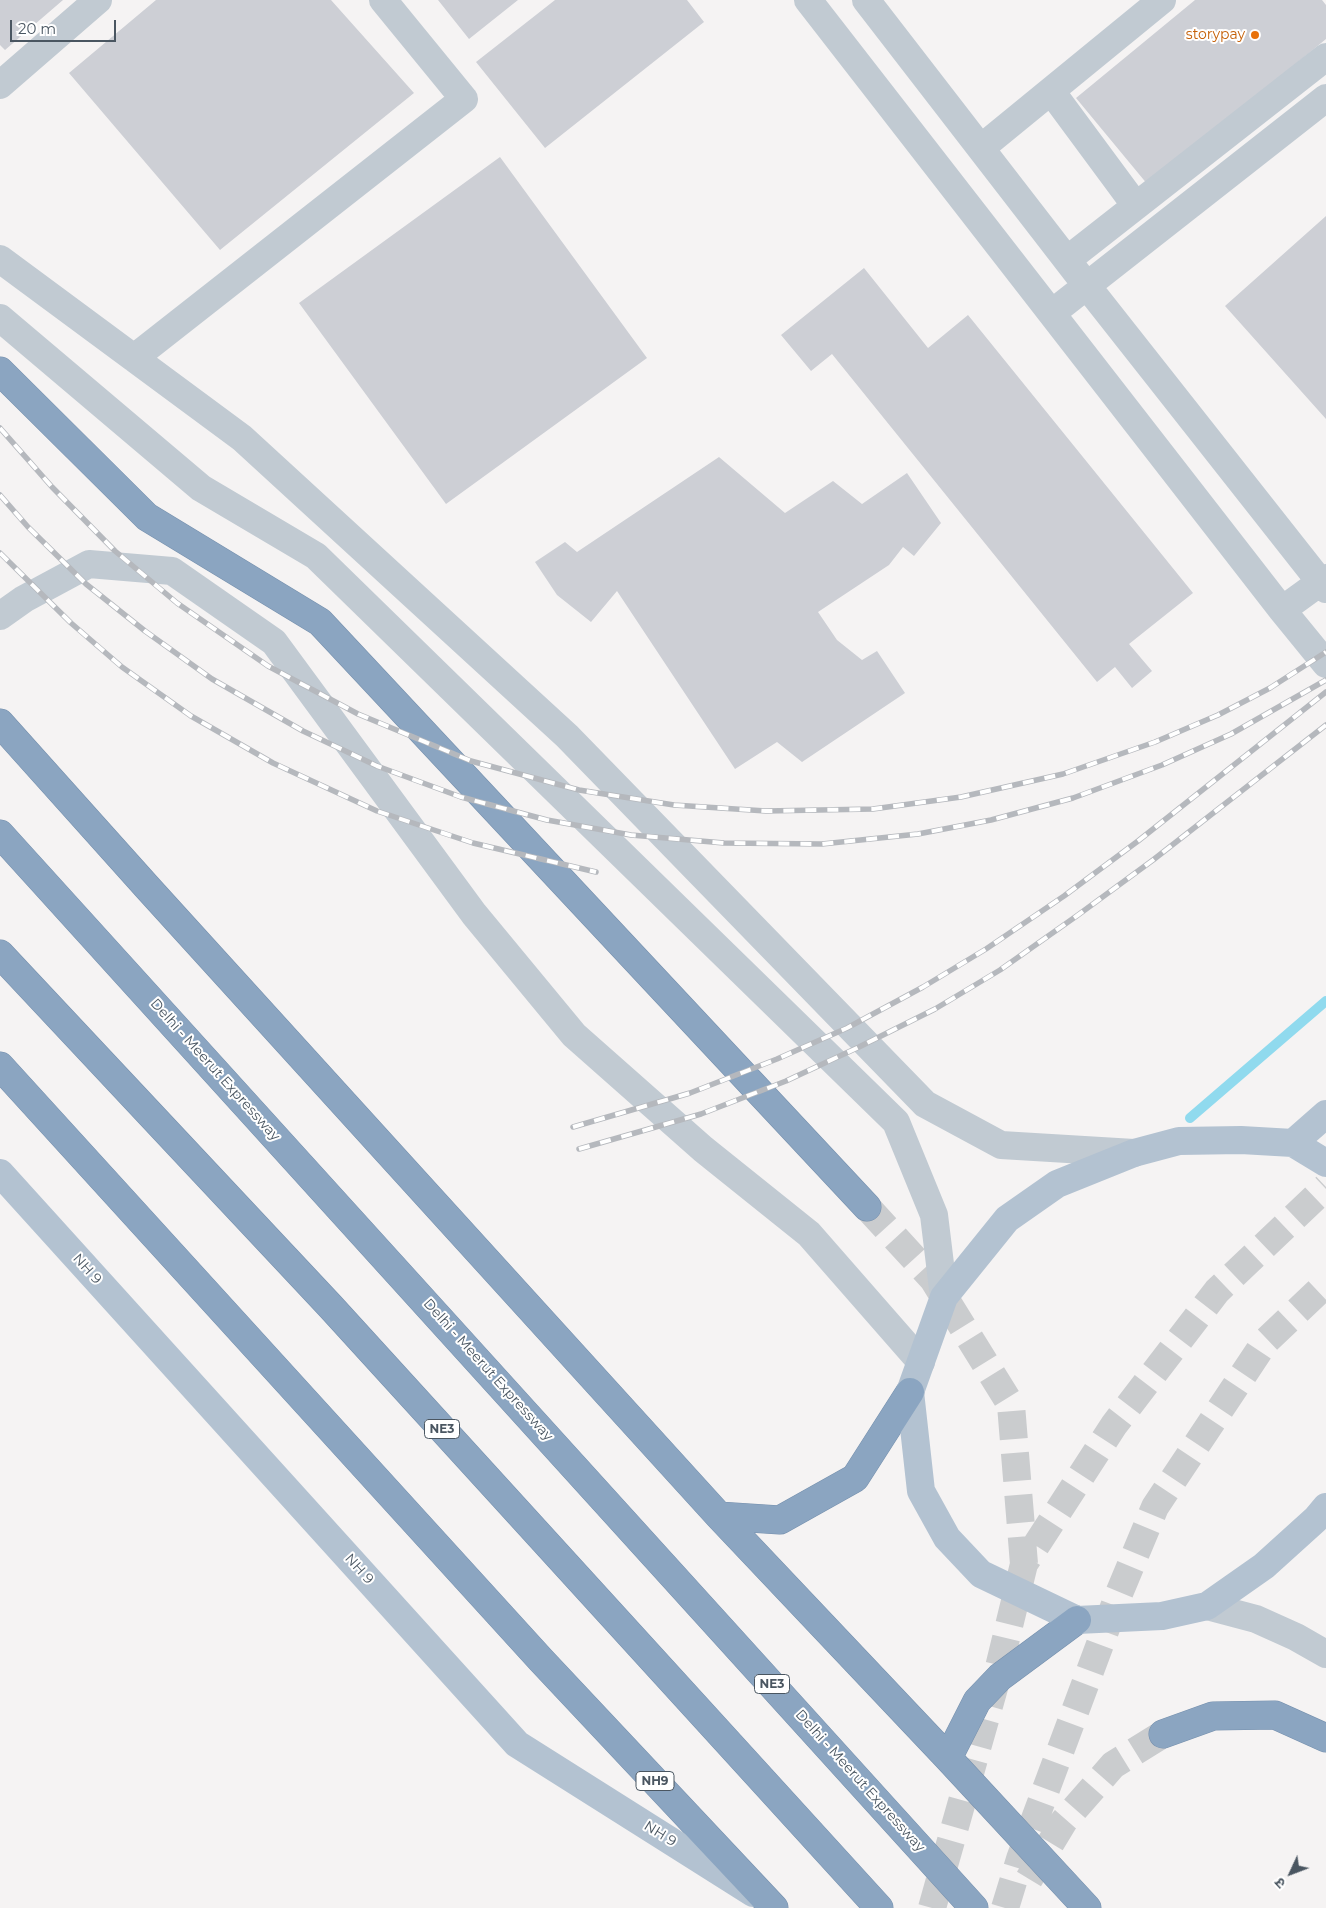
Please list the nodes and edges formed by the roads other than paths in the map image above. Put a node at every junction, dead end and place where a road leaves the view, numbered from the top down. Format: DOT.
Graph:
graph roads {
  1 [pos="98,0"];
  2 [pos="383,0"];
  3 [pos="808,0"];
  4 [pos="866,0"];
  5 [pos="1162,0"];
  6 [pos="1326,57"];
  7 [pos="0,85"];
  8 [pos="1051,91"];
  9 [pos="1326,98"];
  10 [pos="981,148"];
  11 [pos="1136,206"];
  12 [pos="0,259"];
  13 [pos="1067,260"];
  14 [pos="1087,286"];
  15 [pos="1052,313"];
  16 [pos="0,318"];
  17 [pos="134,358"];
  18 [pos="0,372"];
  19 [pos="1324,583"];
  20 [pos="1282,610"];
  21 [pos="0,616"];
  22 [pos="1326,664"];
  23 [pos="0,723"];
  24 [pos="0,834"];
  25 [pos="0,954"];
  26 [pos="0,1066"];
  27 [pos="1326,1114"];
  28 [pos="1292,1142"];
  29 [pos="1134,1154"];
  30 [pos="1326,1163"];
  31 [pos="0,1173"];
  32 [pos="867,1207"];
  33 [pos="944,1297"];
  34 [pos="921,1362"];
  35 [pos="910,1392"];
  36 [pos="1326,1508"];
  37 [pos="719,1516"];
  38 [pos="1207,1606"];
  39 [pos="1077,1620"];
  40 [pos="1326,1654"];
  41 [pos="1163,1734"];
  42 [pos="1326,1738"];
  43 [pos="948,1758"];
  44 [pos="772,1905"];
  45 [pos="879,1908"];
  46 [pos="974,1908"];
  47 [pos="1087,1908"];
  1 -- 7 [label="street"];
  2 -- 17 [label="street"];
  3 -- 15 [label="street"];
  4 -- 10 [label="street"];
  5 -- 8 [label="street"];
  6 -- 11 [label="street"];
  8 -- 10 [label="street"];
  8 -- 11 [label="street"];
  9 -- 14 [label="street"];
  10 -- 13 [label="street"];
  11 -- 13 [label="street"];
  12 -- 17 [label="street"];
  13 -- 14 [label="street"];
  14 -- 15 [label="street"];
  14 -- 19 [label="street"];
  15 -- 20 [label="street"];
  16 -- 33 [label="street"];
  17 -- 29 [label="street"];
  18 -- 32 [label="highway"];
  19 -- 20 [label="street"];
  20 -- 22 [label="street"];
  21 -- 34 [label="street"];
  23 -- 37 [label="highway"];
  24 -- 46 [label="highway, Delhi - Meerut Expressway / NE3"];
  25 -- 45 [label="highway, NE3"];
  26 -- 44 [label="highway, NH9"];
  27 -- 28 [label="main road"];
  28 -- 29 [label="main road"];
  28 -- 30 [label="main road"];
  29 -- 33 [label="main road"];
  31 -- 44 [label="main road, NH 9"];
  33 -- 34 [label="main road"];
  34 -- 35 [label="main road"];
  35 -- 37 [label="highway"];
  35 -- 39 [label="main road"];
  36 -- 38 [label="main road"];
  37 -- 43 [label="highway"];
  38 -- 39 [label="main road"];
  38 -- 40 [label="street"];
  39 -- 43 [label="highway"];
  41 -- 42 [label="highway"];
  43 -- 47 [label="highway"];
}
